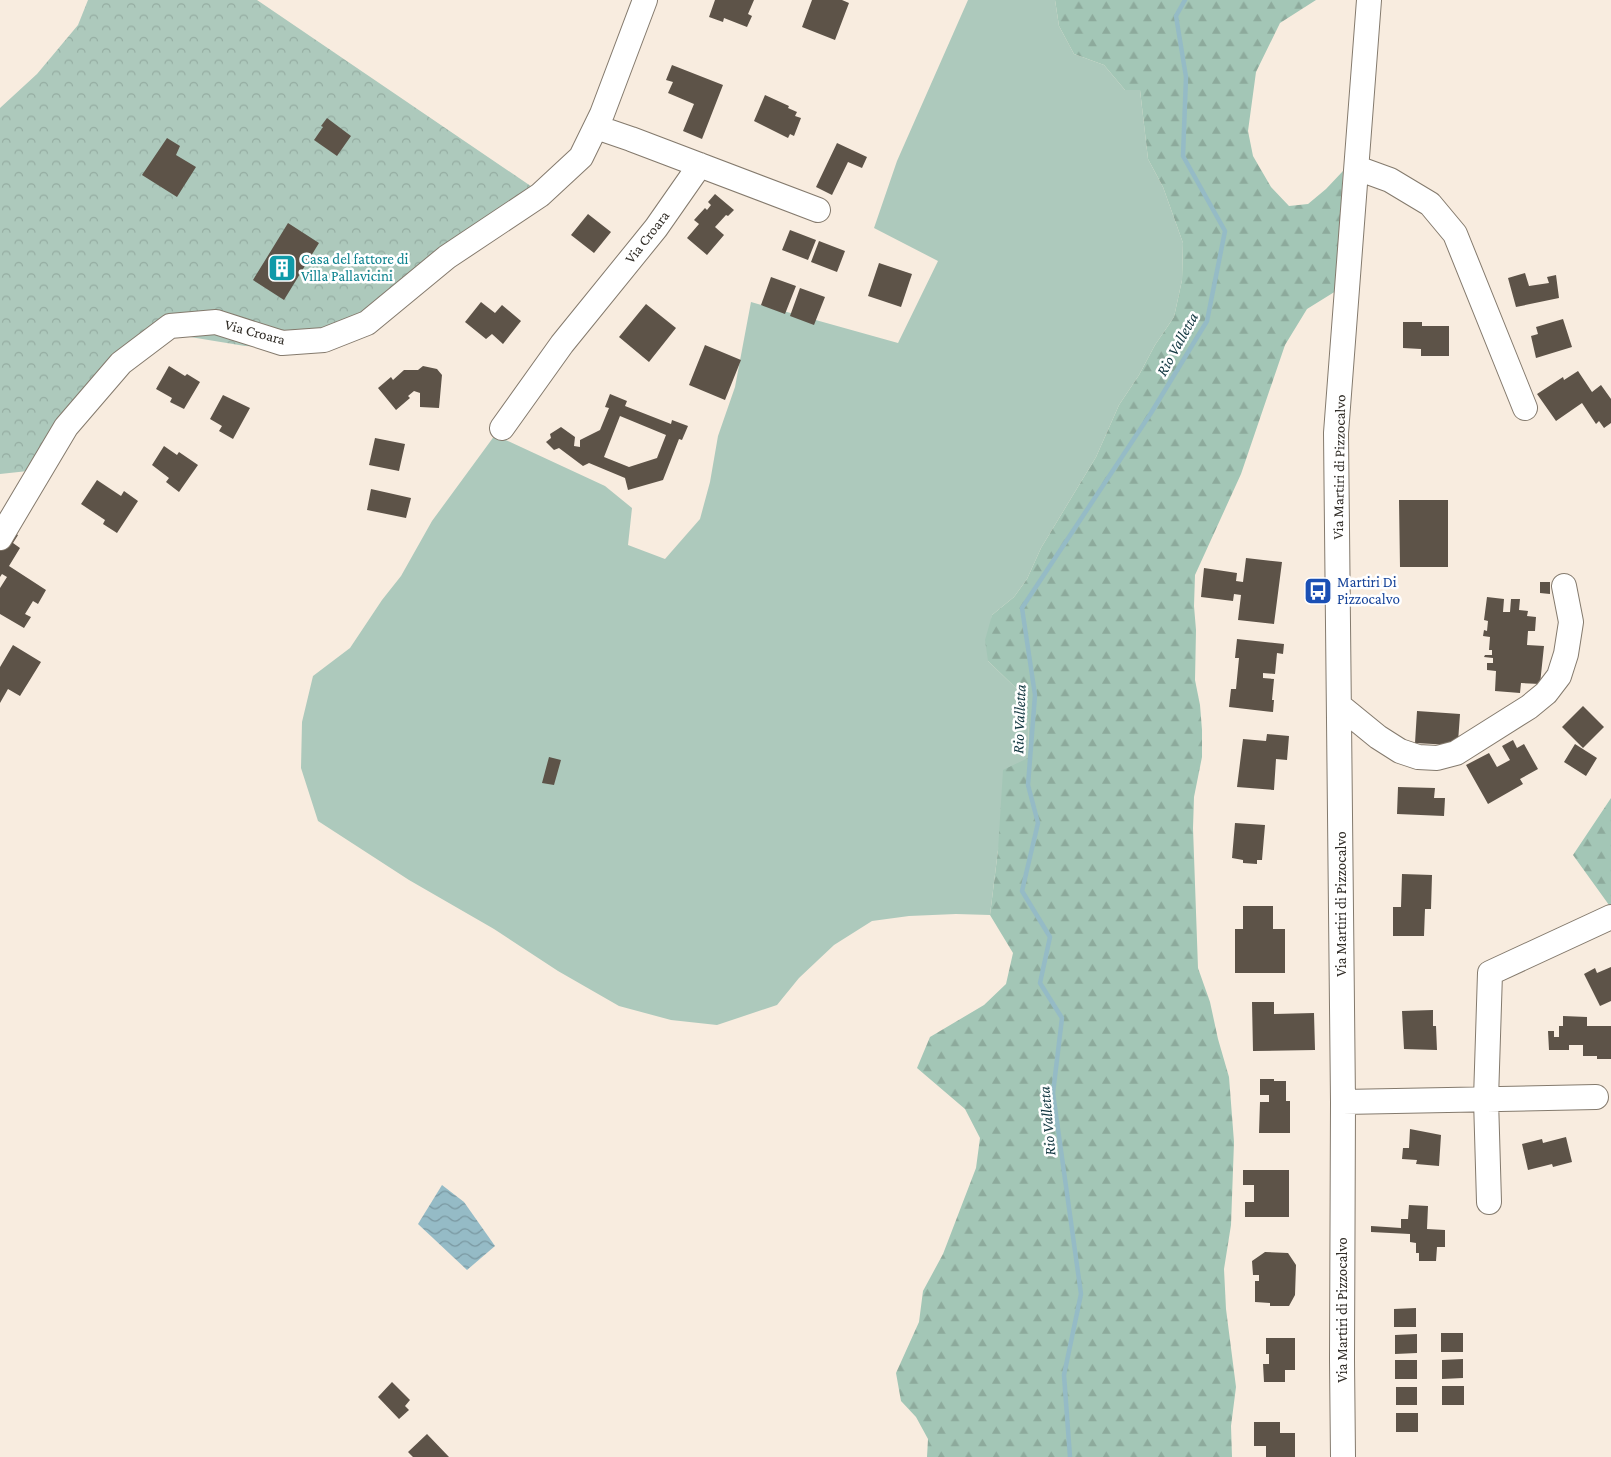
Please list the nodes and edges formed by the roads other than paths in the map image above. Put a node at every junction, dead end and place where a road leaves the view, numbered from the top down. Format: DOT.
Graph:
graph roads {
  1 [pos="645,0"];
  2 [pos="1369,0"];
  3 [pos="596,127"];
  4 [pos="700,165"];
  5 [pos="1357,168"];
  6 [pos="818,210"];
  7 [pos="1525,408"];
  8 [pos="502,428"];
  9 [pos="0,538"];
  10 [pos="1564,586"];
  11 [pos="1340,706"];
  12 [pos="1611,917"];
  13 [pos="1596,1097"];
  14 [pos="1486,1099"];
  15 [pos="1343,1102"];
  16 [pos="1489,1202"];
  17 [pos="1343,1457"];
  1 -- 3 [label="street, Via Croara"];
  2 -- 5 [label="street, Via Martiri di Pizzocalvo"];
  3 -- 4 [label="street"];
  3 -- 9 [label="street, Via Croara"];
  4 -- 6 [label="street"];
  4 -- 8 [label="street, Via Croara"];
  5 -- 7 [label="street"];
  5 -- 11 [label="street, Via Martiri di Pizzocalvo"];
  10 -- 11 [label="street"];
  11 -- 15 [label="street, Via Martiri di Pizzocalvo"];
  12 -- 14 [label="street"];
  13 -- 14 [label="street"];
  14 -- 15 [label="street"];
  14 -- 16 [label="street"];
  15 -- 17 [label="street, Via Martiri di Pizzocalvo"];
}
